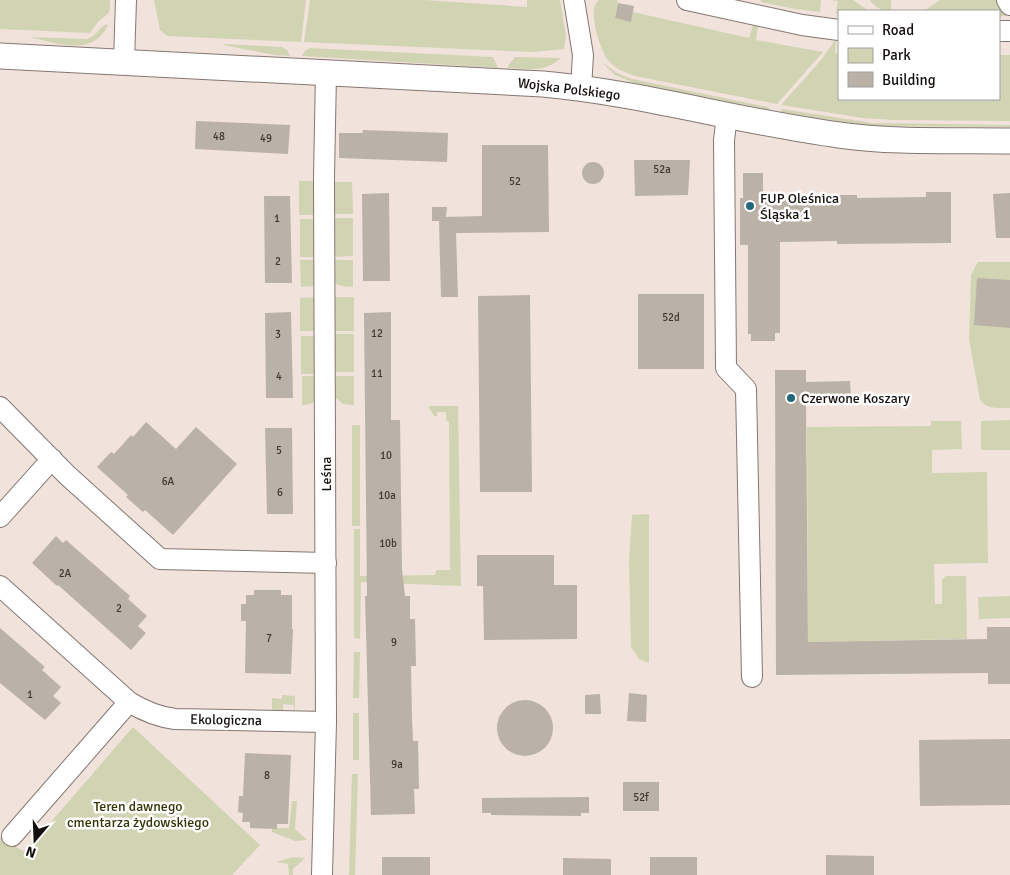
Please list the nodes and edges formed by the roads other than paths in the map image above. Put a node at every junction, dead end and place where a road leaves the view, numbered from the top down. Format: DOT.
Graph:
graph roads {
  1 [pos="126,0"];
  2 [pos="574,0"];
  3 [pos="687,0"];
  4 [pos="1007,0"];
  5 [pos="1010,5"];
  6 [pos="838,30"];
  7 [pos="0,56"];
  8 [pos="124,62"];
  9 [pos="326,73"];
  10 [pos="581,88"];
  11 [pos="727,115"];
  12 [pos="1010,141"];
  13 [pos="0,407"];
  14 [pos="52,459"];
  15 [pos="0,517"];
  16 [pos="326,563"];
  17 [pos="0,586"];
  18 [pos="752,677"];
  19 [pos="129,702"];
  20 [pos="326,722"];
  21 [pos="12,836"];
  22 [pos="322,875"];
  1 -- 8 [label="street"];
  2 -- 10 [label="street"];
  3 -- 6 [label="street"];
  4 -- 5 [label="street"];
  7 -- 8 [label="main road, Wojska Polskiego"];
  8 -- 9 [label="main road, Wojska Polskiego"];
  9 -- 10 [label="main road, Wojska Polskiego"];
  9 -- 16 [label="street, Leśna"];
  10 -- 11 [label="main road, Wojska Polskiego"];
  11 -- 12 [label="main road, Wojska Polskiego"];
  11 -- 18 [label="street"];
  13 -- 14 [label="street"];
  14 -- 15 [label="street"];
  14 -- 16 [label="street"];
  16 -- 20 [label="street, Leśna"];
  17 -- 19 [label="street, Ekologiczna"];
  19 -- 20 [label="street, Ekologiczna"];
  19 -- 21 [label="street"];
  20 -- 22 [label="street, Leśna"];
}
